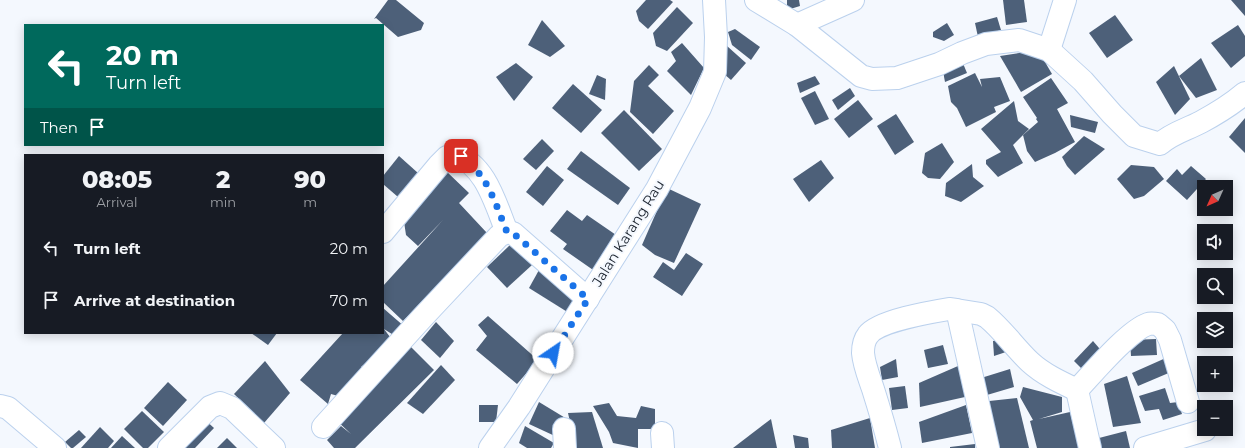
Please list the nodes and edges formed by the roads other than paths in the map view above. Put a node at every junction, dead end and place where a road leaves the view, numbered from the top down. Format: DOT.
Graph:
graph roads {
  1 [pos="714,0"];
  2 [pos="756,0"];
  3 [pos="853,0"];
  4 [pos="1065,0"];
  5 [pos="787,14"];
  6 [pos="1050,50"];
  7 [pos="1245,93"];
  8 [pos="384,231"];
  9 [pos="507,232"];
  10 [pos="588,299"];
  11 [pos="956,310"];
  12 [pos="1077,390"];
  13 [pos="1188,402"];
  14 [pos="0,406"];
  15 [pos="323,427"];
  16 [pos="1197,432"];
  17 [pos="55,448"];
  18 [pos="169,448"];
  19 [pos="274,448"];
  20 [pos="490,448"];
  21 [pos="890,448"];
  22 [pos="988,448"];
  23 [pos="1090,448"];
  24 [pos="1145,448"];
  1 -- 10 [label="street, Jalan Karang Rau"];
  2 -- 5 [label="street"];
  3 -- 5 [label="street"];
  4 -- 6 [label="street"];
  5 -- 6 [label="street"];
  6 -- 7 [label="street"];
  8 -- 9 [label="street"];
  9 -- 10 [label="street"];
  9 -- 15 [label="street"];
  10 -- 20 [label="street, Jalan Karang Rau"];
  11 -- 12 [label="street"];
  11 -- 21 [label="street"];
  11 -- 22 [label="street"];
  12 -- 13 [label="street"];
  12 -- 23 [label="street"];
  14 -- 17 [label="street"];
  16 -- 24 [label="street"];
  18 -- 19 [label="street"];
}
